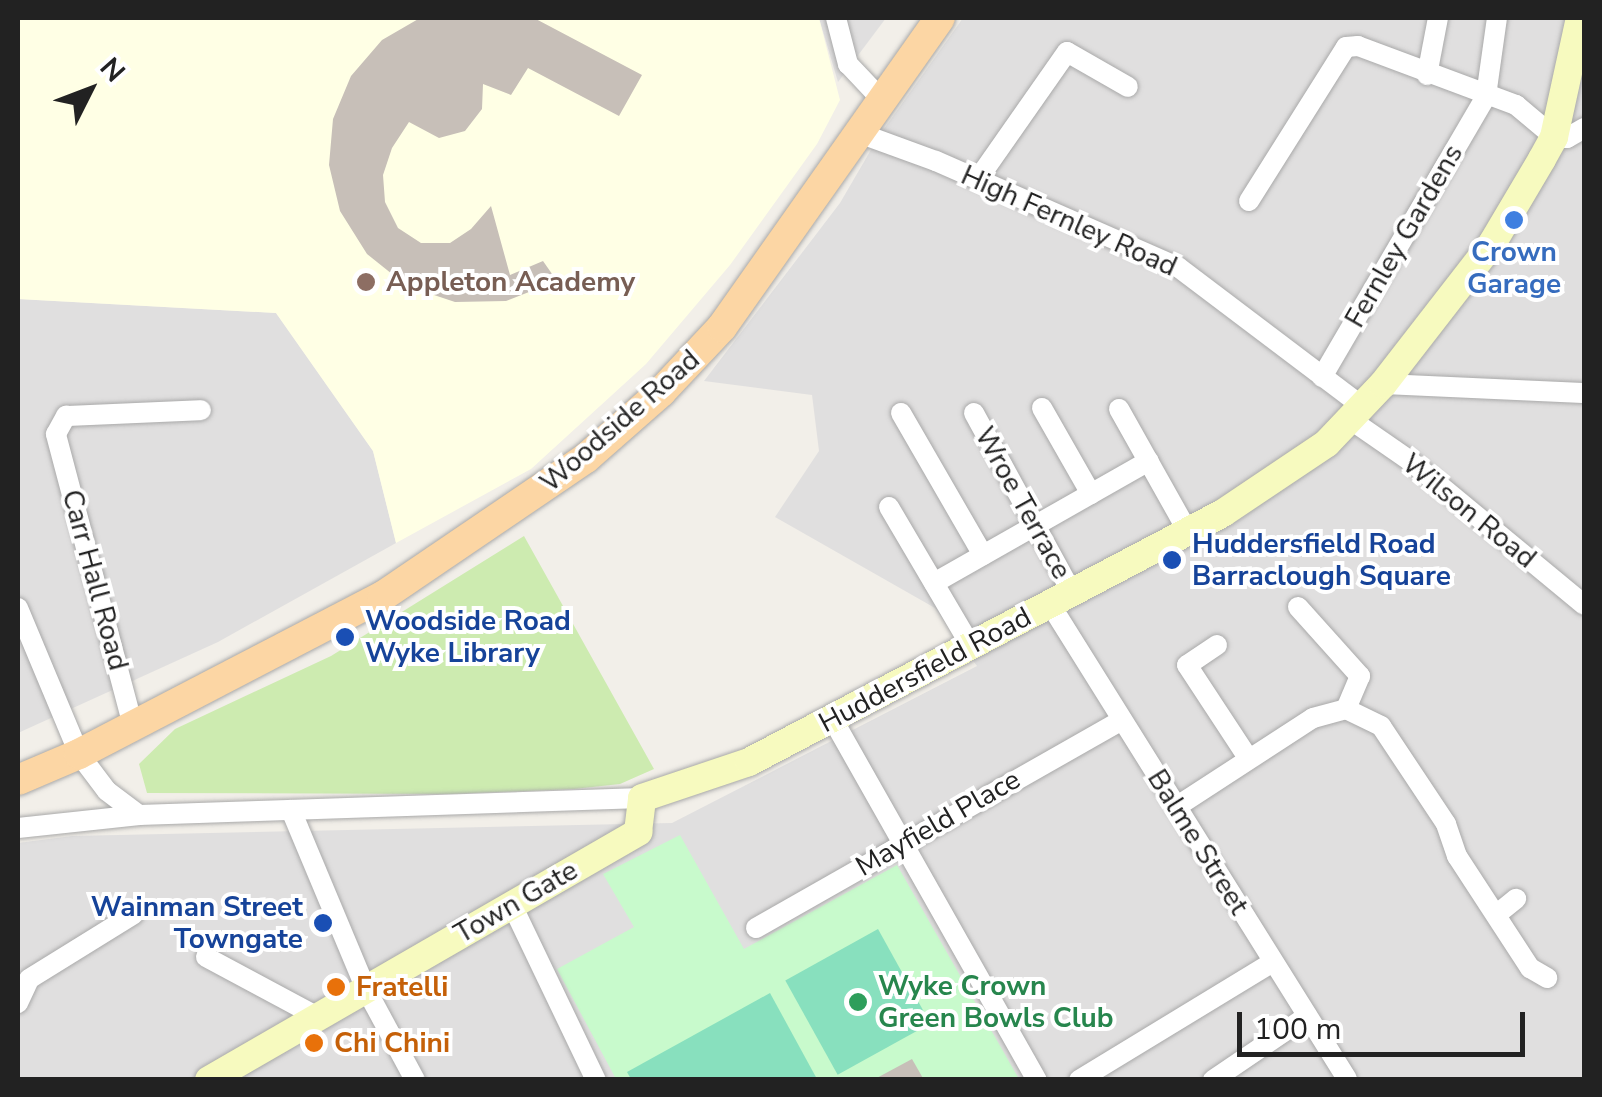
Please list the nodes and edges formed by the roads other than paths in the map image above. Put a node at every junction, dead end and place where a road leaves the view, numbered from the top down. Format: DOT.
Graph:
graph roads {
  1 [pos="836,18"];
  2 [pos="940,18"];
  3 [pos="1438,18"];
  4 [pos="1497,18"];
  5 [pos="1580,18"];
  6 [pos="1427,75"];
  7 [pos="1128,87"];
  8 [pos="1486,96"];
  9 [pos="882,100"];
  10 [pos="1584,128"];
  11 [pos="858,133"];
  12 [pos="1554,137"];
  13 [pos="978,179"];
  14 [pos="1249,201"];
  15 [pos="1322,377"];
  16 [pos="1383,384"];
  17 [pos="1584,393"];
  18 [pos="1042,408"];
  19 [pos="1119,409"];
  20 [pos="201,410"];
  21 [pos="901,413"];
  22 [pos="974,413"];
  23 [pos="1357,413"];
  24 [pos="1149,462"];
  25 [pos="1092,494"];
  26 [pos="890,507"];
  27 [pos="1035,526"];
  28 [pos="1188,532"];
  29 [pos="983,555"];
  30 [pos="934,583"];
  31 [pos="1061,598"];
  32 [pos="1584,605"];
  33 [pos="1298,607"];
  34 [pos="18,608"];
  35 [pos="1217,644"];
  36 [pos="971,646"];
  37 [pos="1346,709"];
  38 [pos="832,718"];
  39 [pos="1122,720"];
  40 [pos="133,726"];
  41 [pos="80,754"];
  42 [pos="1248,758"];
  43 [pos="18,780"];
  44 [pos="642,798"];
  45 [pos="1176,807"];
  46 [pos="291,810"];
  47 [pos="138,814"];
  48 [pos="18,828"];
  49 [pos="902,843"];
  50 [pos="1516,898"];
  51 [pos="512,904"];
  52 [pos="134,914"];
  53 [pos="1496,915"];
  54 [pos="756,928"];
  55 [pos="206,957"];
  56 [pos="1273,962"];
  57 [pos="1547,978"];
  58 [pos="366,989"];
  59 [pos="18,1003"];
  60 [pos="1308,1016"];
  61 [pos="318,1017"];
  62 [pos="1346,1079"];
  63 [pos="210,1080"];
  64 [pos="415,1080"];
  65 [pos="596,1080"];
  66 [pos="1037,1080"];
  67 [pos="1079,1080"];
  68 [pos="1214,1080"];
  69 [pos="1359,1080"];
  1 -- 9 [label="street"];
  2 -- 9 [label="main road, Woodside Road"];
  3 -- 6 [label="street"];
  4 -- 8 [label="street"];
  5 -- 12 [label="main road, Huddersfield Road"];
  6 -- 8 [label="street"];
  6 -- 14 [label="street"];
  7 -- 13 [label="street"];
  8 -- 12 [label="street"];
  8 -- 15 [label="street, Fernley Gardens"];
  9 -- 11 [label="main road, Woodside Road"];
  10 -- 12 [label="street"];
  11 -- 13 [label="street, High Fernley Road"];
  11 -- 40 [label="main road, Woodside Road"];
  12 -- 16 [label="main road, Huddersfield Road"];
  13 -- 15 [label="street, High Fernley Road"];
  15 -- 23 [label="street, High Fernley Road"];
  16 -- 17 [label="street"];
  16 -- 23 [label="main road, Huddersfield Road"];
  18 -- 25 [label="street"];
  19 -- 24 [label="street"];
  20 -- 40 [label="street, Carr Hall Road"];
  21 -- 29 [label="street"];
  22 -- 27 [label="street, Wroe Terrace"];
  23 -- 28 [label="main road, Huddersfield Road"];
  23 -- 32 [label="street, Wilson Road"];
  24 -- 25 [label="street"];
  24 -- 28 [label="street"];
  25 -- 27 [label="street"];
  26 -- 30 [label="street"];
  27 -- 29 [label="street"];
  27 -- 31 [label="street, Wroe Terrace"];
  28 -- 31 [label="main road, Huddersfield Road"];
  29 -- 30 [label="street"];
  30 -- 36 [label="street"];
  31 -- 36 [label="main road, Huddersfield Road"];
  31 -- 39 [label="street, Balme Street"];
  33 -- 37 [label="street"];
  34 -- 41 [label="street"];
  35 -- 42 [label="street"];
  36 -- 38 [label="main road, Huddersfield Road"];
  37 -- 42 [label="street"];
  37 -- 53 [label="street"];
  38 -- 44 [label="main road, Huddersfield Road"];
  38 -- 49 [label="street"];
  39 -- 45 [label="street, Balme Street"];
  39 -- 49 [label="street, Mayfield Place"];
  40 -- 41 [label="main road, Woodside Road"];
  41 -- 43 [label="main road"];
  41 -- 47 [label="street"];
  42 -- 45 [label="street"];
  44 -- 46 [label="street, Huddersfield Road"];
  44 -- 51 [label="main road, Town Gate"];
  45 -- 56 [label="street, Balme Street"];
  46 -- 47 [label="street, Huddersfield Road"];
  46 -- 58 [label="street"];
  47 -- 48 [label="street, Huddersfield Road"];
  49 -- 54 [label="street, Mayfield Place"];
  49 -- 66 [label="street"];
  50 -- 53 [label="street"];
  51 -- 58 [label="main road, Town Gate"];
  51 -- 65 [label="street"];
  52 -- 59 [label="street"];
  53 -- 57 [label="street"];
  55 -- 61 [label="street"];
  56 -- 60 [label="street, Balme Street"];
  56 -- 67 [label="street"];
  58 -- 61 [label="main road, Town Gate"];
  58 -- 64 [label="street"];
  60 -- 62 [label="street, Balme Street"];
  60 -- 68 [label="street"];
  61 -- 63 [label="main road, Town Gate"];
  62 -- 69 [label="street"];
}
